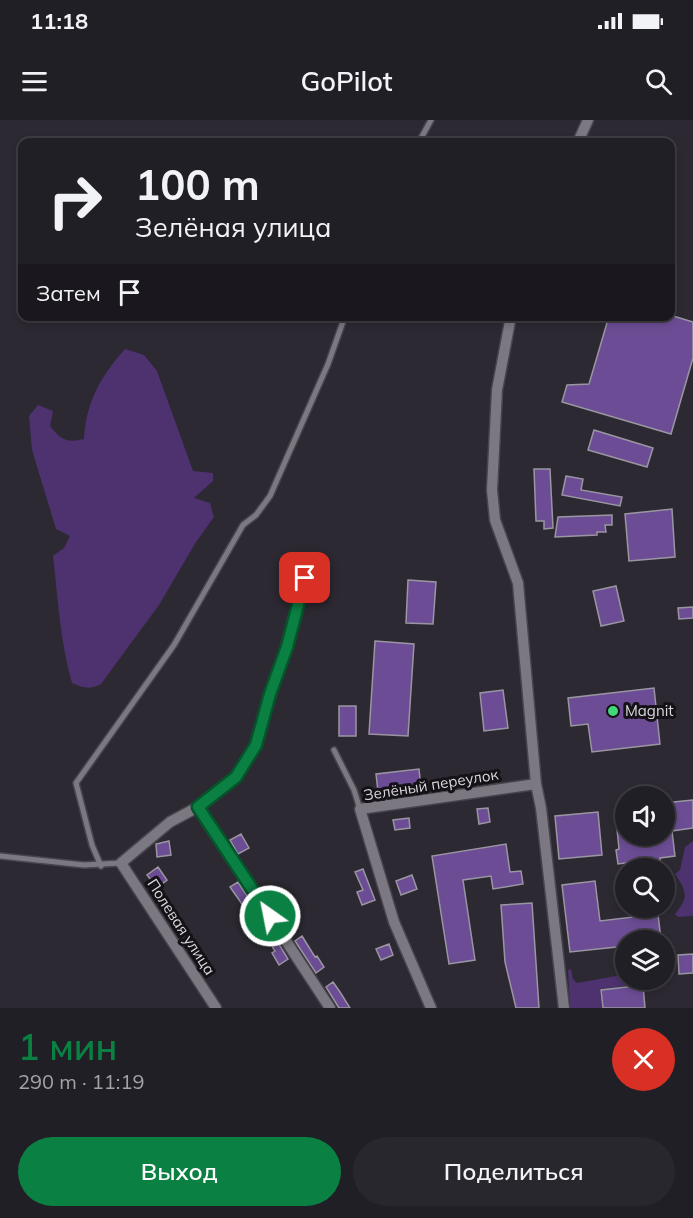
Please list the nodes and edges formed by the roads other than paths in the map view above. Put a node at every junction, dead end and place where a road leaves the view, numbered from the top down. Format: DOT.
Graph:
graph roads {
  1 [pos="431,120"];
  2 [pos="588,120"];
  3 [pos="421,138"];
  4 [pos="580,138"];
  5 [pos="343,321"];
  6 [pos="511,321"];
  7 [pos="305,578"];
  8 [pos="334,750"];
  9 [pos="536,784"];
  10 [pos="198,807"];
  11 [pos="360,809"];
  12 [pos="0,856"];
  13 [pos="121,863"];
  14 [pos="101,866"];
  15 [pos="216,1008"];
  16 [pos="330,1008"];
  17 [pos="431,1008"];
  18 [pos="564,1008"];
  1 -- 3 [label="lane"];
  2 -- 4 [label="street"];
  5 -- 14 [label="lane"];
  6 -- 9 [label="street"];
  7 -- 10 [label="street"];
  8 -- 11 [label="lane"];
  9 -- 11 [label="street, Зелёный переулок"];
  9 -- 18 [label="street"];
  10 -- 13 [label="street"];
  10 -- 16 [label="street"];
  11 -- 17 [label="street, Зелёный переулок"];
  12 -- 14 [label="lane"];
  13 -- 14 [label="lane"];
  13 -- 15 [label="street, Полевая улица"];
}
